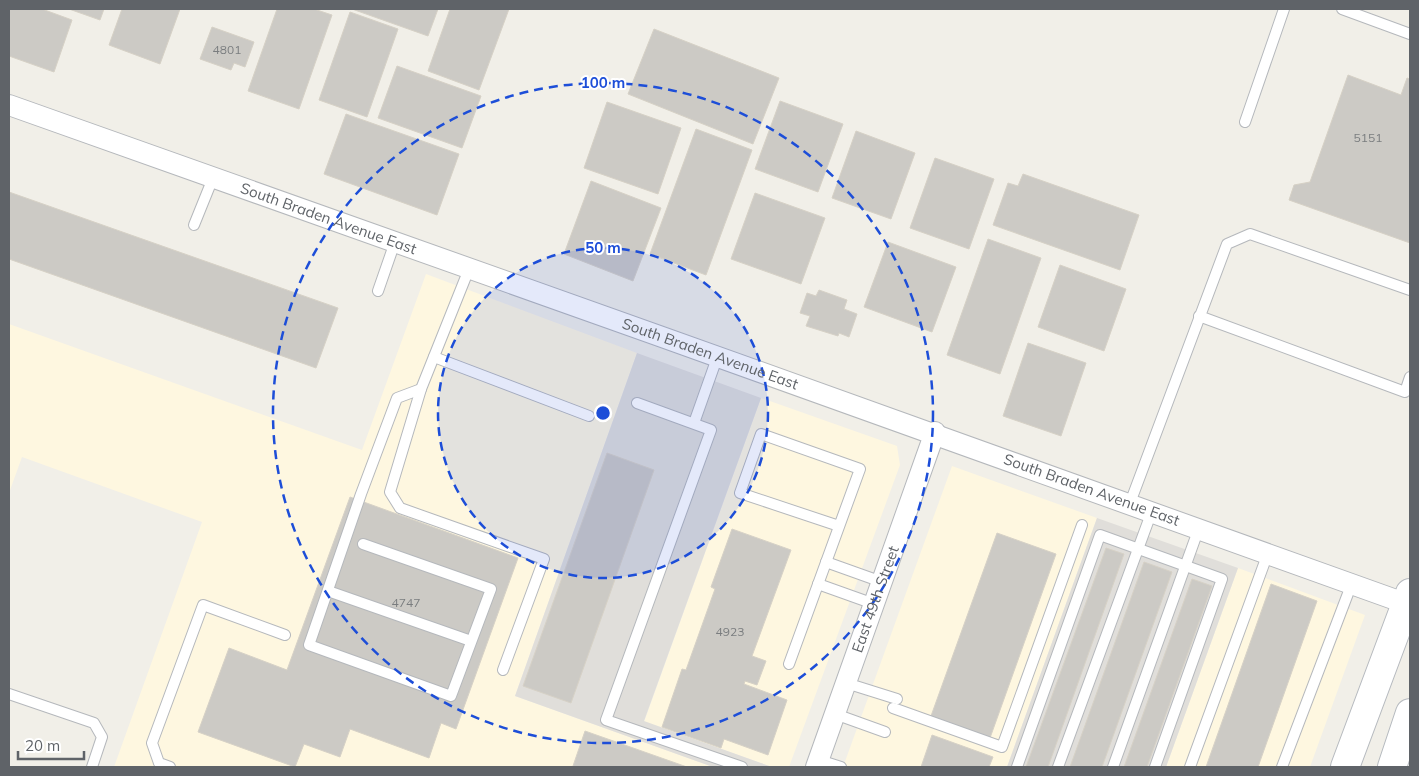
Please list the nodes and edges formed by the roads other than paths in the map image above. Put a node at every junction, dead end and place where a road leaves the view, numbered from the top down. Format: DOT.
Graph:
graph roads {
  1 [pos="1284,9"];
  2 [pos="1342,9"];
  3 [pos="1410,34"];
  4 [pos="9,104"];
  5 [pos="1245,122"];
  6 [pos="213,178"];
  7 [pos="194,225"];
  8 [pos="395,242"];
  9 [pos="469,269"];
  10 [pos="1410,290"];
  11 [pos="378,291"];
  12 [pos="1199,316"];
  13 [pos="434,358"];
  14 [pos="718,358"];
  15 [pos="1410,377"];
  16 [pos="421,389"];
  17 [pos="638,403"];
  18 [pos="589,416"];
  19 [pos="694,423"];
  20 [pos="935,432"];
  21 [pos="1130,503"];
  22 [pos="1152,511"];
  23 [pos="1082,525"];
  24 [pos="839,526"];
  25 [pos="1199,528"];
  26 [pos="363,544"];
  27 [pos="1138,548"];
  28 [pos="1268,553"];
  29 [pos="826,562"];
  30 [pos="1184,565"];
  31 [pos="882,582"];
  32 [pos="1352,583"];
  33 [pos="818,584"];
  34 [pos="328,591"];
  35 [pos="1409,600"];
  36 [pos="874,604"];
  37 [pos="285,635"];
  38 [pos="471,641"];
  39 [pos="789,664"];
  40 [pos="502,670"];
  41 [pos="846,683"];
  42 [pos="9,694"];
  43 [pos="1410,713"];
  44 [pos="835,714"];
  45 [pos="885,732"];
  46 [pos="818,764"];
  47 [pos="92,767"];
  48 [pos="170,767"];
  49 [pos="742,767"];
  50 [pos="842,767"];
  51 [pos="1017,767"];
  52 [pos="1058,767"];
  53 [pos="1113,767"];
  54 [pos="1155,767"];
  55 [pos="1190,767"];
  56 [pos="1282,767"];
  57 [pos="1345,767"];
  58 [pos="1392,767"];
  1 -- 5 [label="lane"];
  2 -- 3 [label="lane"];
  4 -- 6 [label="street, South Braden Avenue East"];
  6 -- 7 [label="lane"];
  6 -- 8 [label="street, South Braden Avenue East"];
  8 -- 9 [label="street, South Braden Avenue East"];
  8 -- 11 [label="lane"];
  9 -- 13 [label="lane"];
  9 -- 14 [label="street, South Braden Avenue East"];
  10 -- 12 [label="lane"];
  12 -- 15 [label="lane"];
  12 -- 21 [label="lane"];
  13 -- 16 [label="lane"];
  13 -- 18 [label="lane"];
  14 -- 19 [label="lane"];
  14 -- 20 [label="street, South Braden Avenue East"];
  16 -- 34 [label="lane"];
  16 -- 40 [label="lane"];
  17 -- 19 [label="lane"];
  19 -- 49 [label="lane"];
  20 -- 21 [label="street, South Braden Avenue East"];
  20 -- 31 [label="street, East 49th Street"];
  21 -- 22 [label="street, South Braden Avenue East"];
  22 -- 25 [label="street, South Braden Avenue East"];
  22 -- 27 [label="lane"];
  23 -- 41 [label="lane"];
  24 -- 24 [label="lane"];
  24 -- 29 [label="lane"];
  25 -- 28 [label="street, South Braden Avenue East"];
  25 -- 30 [label="lane"];
  26 -- 38 [label="lane"];
  27 -- 30 [label="lane"];
  27 -- 51 [label="lane"];
  27 -- 52 [label="lane"];
  28 -- 32 [label="street, South Braden Avenue East"];
  28 -- 55 [label="lane"];
  29 -- 31 [label="lane"];
  29 -- 33 [label="lane"];
  30 -- 53 [label="lane"];
  30 -- 54 [label="lane"];
  31 -- 36 [label="street, East 49th Street"];
  32 -- 35 [label="street, South Braden Avenue East"];
  32 -- 56 [label="lane"];
  33 -- 36 [label="lane"];
  33 -- 39 [label="lane"];
  34 -- 38 [label="lane"];
  34 -- 38 [label="lane"];
  35 -- 57 [label="main road"];
  36 -- 41 [label="street, East 49th Street"];
  37 -- 48 [label="lane"];
  41 -- 44 [label="street, East 49th Street"];
  42 -- 47 [label="lane"];
  43 -- 58 [label="main road"];
  44 -- 45 [label="lane"];
  44 -- 46 [label="street, East 49th Street"];
  46 -- 50 [label="lane"];
}
